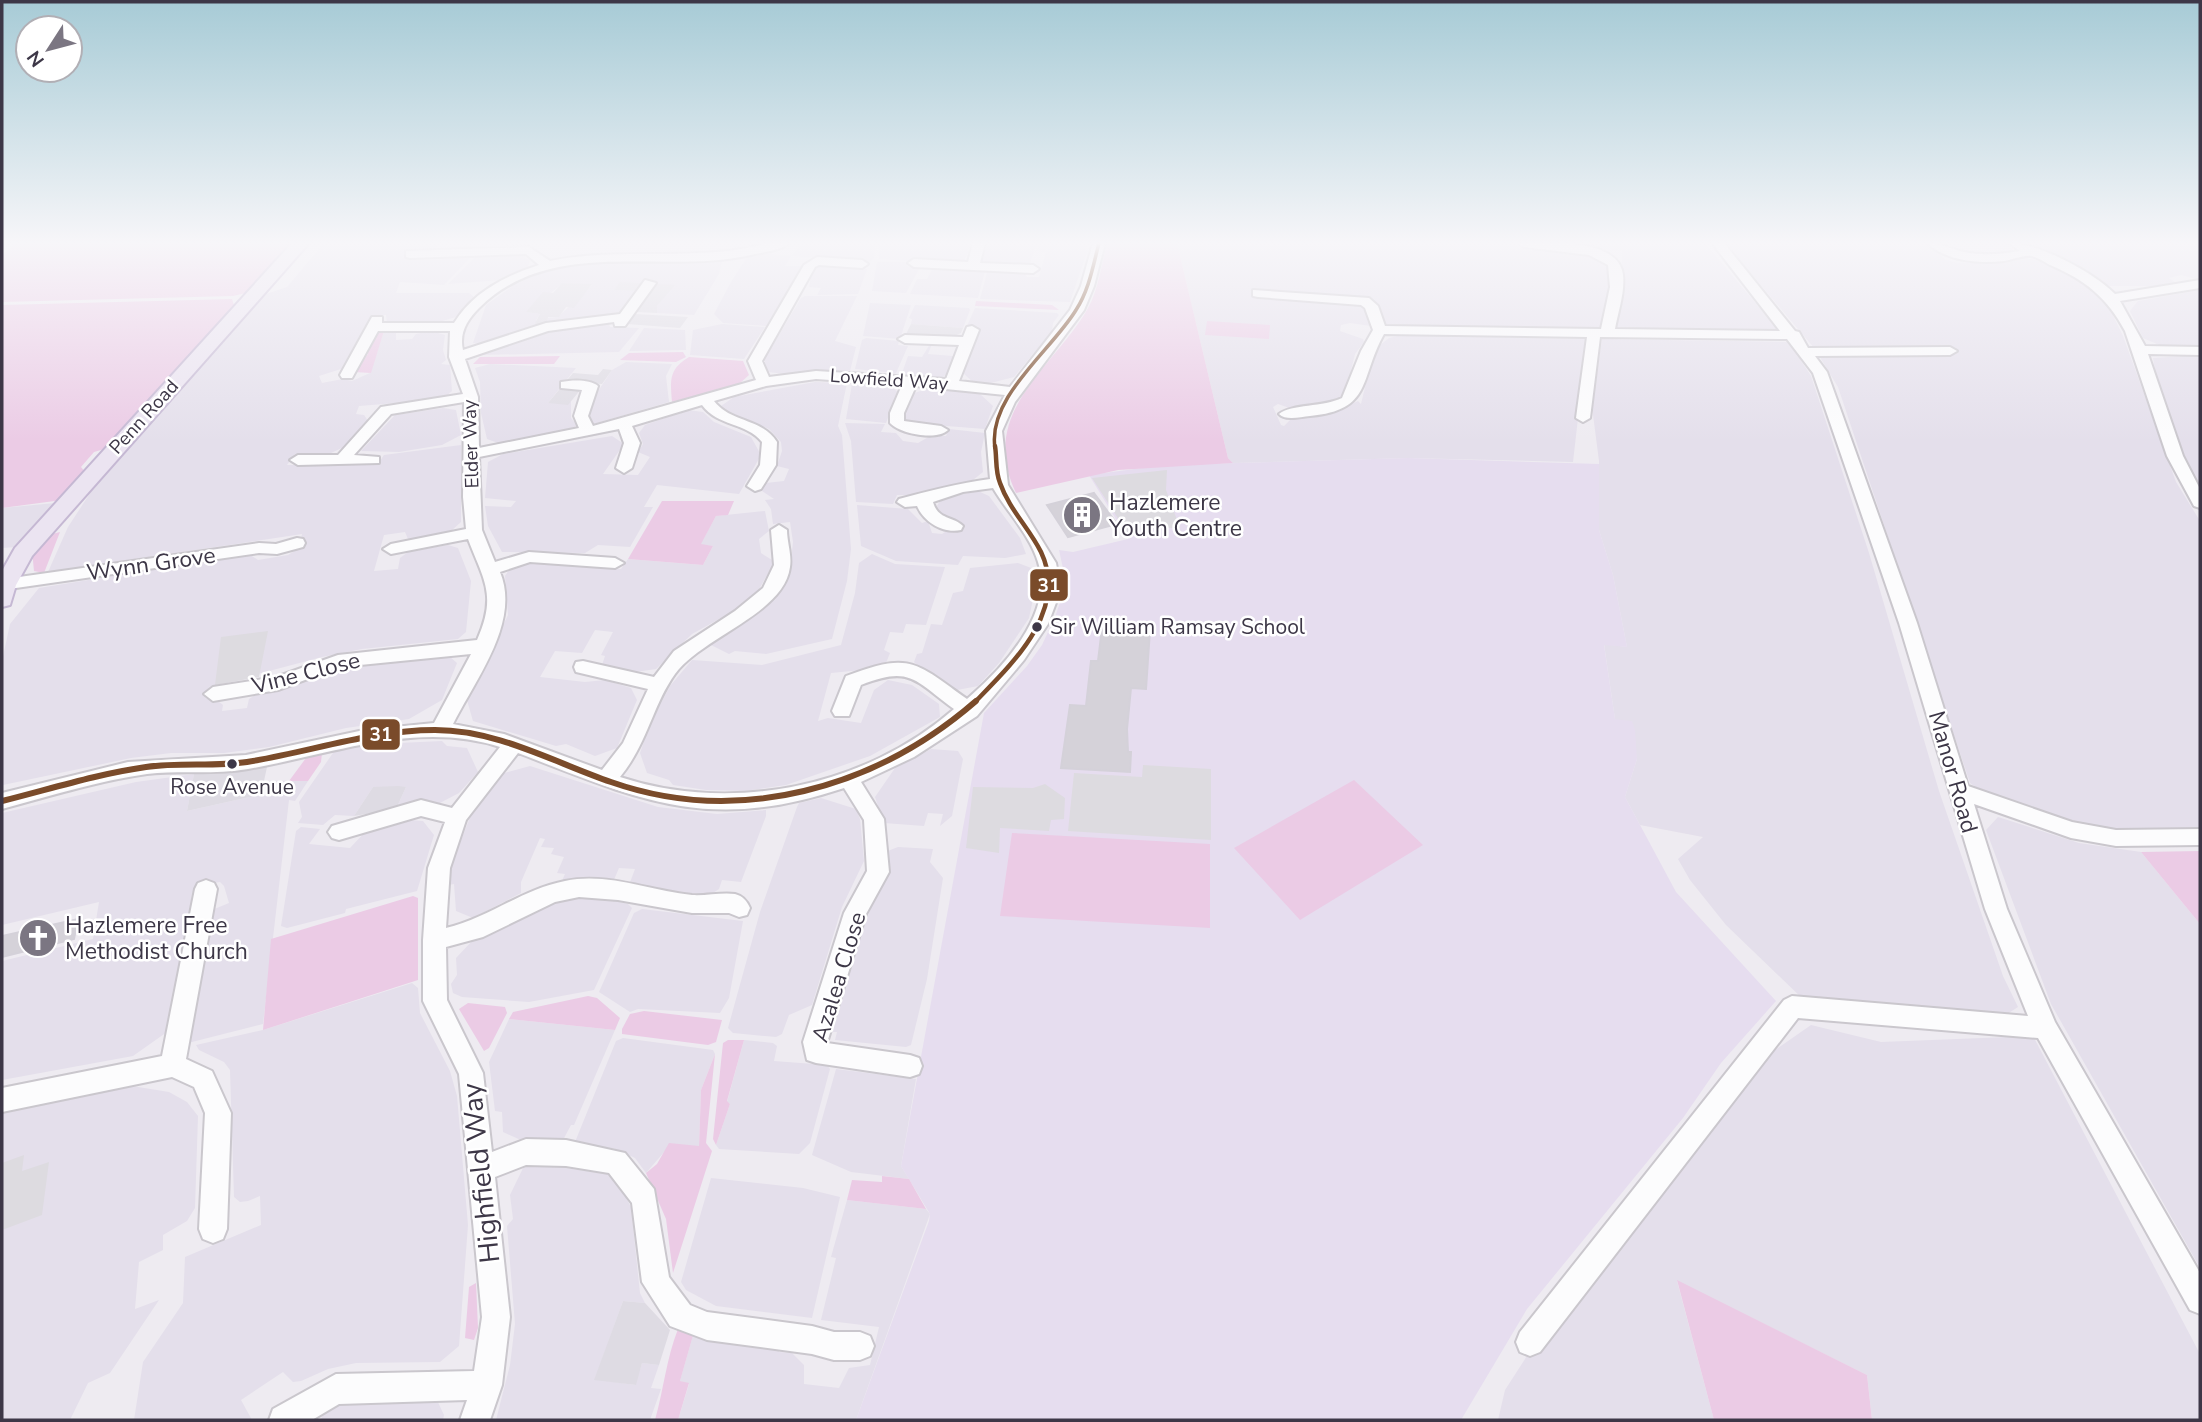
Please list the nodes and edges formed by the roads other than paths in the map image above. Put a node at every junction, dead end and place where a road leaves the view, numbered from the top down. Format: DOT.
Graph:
graph roads {
  1 [pos="241,309"];
  2 [pos="472,309"];
  3 [pos="630,309"];
  4 [pos="785,309"];
  5 [pos="1078,309"];
  6 [pos="1372,309"];
  7 [pos="1607,309"];
  8 [pos="1773,309"];
  9 [pos="2118,309"];
  10 [pos="458,327"];
  11 [pos="1381,330"];
  12 [pos="1600,333"];
  13 [pos="1794,335"];
  14 [pos="905,339"];
  15 [pos="2138,350"];
  16 [pos="1950,351"];
  17 [pos="2200,351"];
  18 [pos="1806,352"];
  19 [pos="456,357"];
  20 [pos="347,375"];
  21 [pos="764,382"];
  22 [pos="911,382"];
  23 [pos="951,384"];
  24 [pos="566,385"];
  25 [pos="1014,392"];
  26 [pos="471,397"];
  27 [pos="704,397"];
  28 [pos="386,410"];
  29 [pos="364,411"];
  30 [pos="1286,414"];
  31 [pos="1583,418"];
  32 [pos="624,424"];
  33 [pos="942,430"];
  34 [pos="588,432"];
  35 [pos="471,454"];
  36 [pos="298,460"];
  37 [pos="342,460"];
  38 [pos="374,460"];
  39 [pos="624,468"];
  40 [pos="999,482"];
  41 [pos="755,486"];
  42 [pos="924,500"];
  43 [pos="905,502"];
  44 [pos="2200,503"];
  45 [pos="955,526"];
  46 [pos="779,530"];
  47 [pos="474,531"];
  48 [pos="297,543"];
  49 [pos="390,551"];
  50 [pos="615,563"];
  51 [pos="491,569"];
  52 [pos="4,593"];
  53 [pos="483,646"];
  54 [pos="583,667"];
  55 [pos="659,685"];
  56 [pos="213,694"];
  57 [pos="970,710"];
  58 [pos="842,711"];
  59 [pos="440,730"];
  60 [pos="514,744"];
  61 [pos="848,778"];
  62 [pos="606,780"];
  63 [pos="1957,790"];
  64 [pos="2,801"];
  65 [pos="457,817"];
  66 [pos="339,832"];
  67 [pos="2200,837"];
  68 [pos="206,889"];
  69 [pos="739,908"];
  70 [pos="434,940"];
  71 [pos="2045,1028"];
  72 [pos="173,1065"];
  73 [pos="910,1066"];
  74 [pos="2,1100"];
  75 [pos="482,1169"];
  76 [pos="213,1228"];
  77 [pos="2200,1300"];
  78 [pos="1530,1342"];
  79 [pos="860,1346"];
  80 [pos="487,1385"];
  81 [pos="284,1420"];
  82 [pos="475,1420"];
  1 -- 52 [label="main road, Penn Road"];
  2 -- 10 [label="street"];
  3 -- 19 [label="street"];
  4 -- 21 [label="street"];
  5 -- 25 [label="street"];
  6 -- 11 [label="street"];
  7 -- 12 [label="street"];
  8 -- 13 [label="street, Manor Road"];
  9 -- 15 [label="street"];
  10 -- 19 [label="street, Elder Way"];
  10 -- 20 [label="street"];
  11 -- 12 [label="street"];
  11 -- 30 [label="street"];
  12 -- 13 [label="street"];
  12 -- 31 [label="street"];
  13 -- 18 [label="street, Manor Road"];
  14 -- 23 [label="street"];
  15 -- 17 [label="street"];
  15 -- 44 [label="street"];
  16 -- 18 [label="street"];
  18 -- 63 [label="street, Manor Road"];
  19 -- 26 [label="street, Elder Way"];
  21 -- 22 [label="street, Lowfield Way"];
  21 -- 27 [label="street, Lowfield Way"];
  22 -- 23 [label="street, Lowfield Way"];
  22 -- 33 [label="street"];
  23 -- 25 [label="street, Lowfield Way"];
  24 -- 34 [label="street"];
  25 -- 40 [label="street"];
  26 -- 28 [label="street"];
  26 -- 35 [label="street, Elder Way"];
  27 -- 32 [label="street, Lowfield Way"];
  27 -- 41 [label="street"];
  28 -- 29 [label="street"];
  28 -- 37 [label="street"];
  32 -- 34 [label="street, Lowfield Way"];
  32 -- 39 [label="street"];
  34 -- 35 [label="street, Lowfield Way"];
  35 -- 47 [label="street, Elder Way"];
  36 -- 37 [label="street"];
  37 -- 38 [label="street"];
  40 -- 42 [label="street"];
  40 -- 57 [label="street"];
  42 -- 43 [label="street"];
  42 -- 45 [label="street"];
  46 -- 55 [label="street"];
  47 -- 49 [label="street"];
  47 -- 51 [label="street, Elder Way"];
  48 -- 52 [label="street, Wynn Grove"];
  50 -- 51 [label="street"];
  51 -- 53 [label="street, Elder Way"];
  53 -- 56 [label="street, Vine Close"];
  53 -- 59 [label="street, Elder Way"];
  54 -- 55 [label="street"];
  55 -- 62 [label="street"];
  57 -- 58 [label="street"];
  57 -- 61 [label="street"];
  59 -- 60 [label="street"];
  59 -- 64 [label="street"];
  60 -- 62 [label="street"];
  60 -- 65 [label="street, Highfield Way"];
  61 -- 62 [label="street"];
  61 -- 73 [label="street, Azalea Close"];
  63 -- 67 [label="street"];
  63 -- 71 [label="street, Manor Road"];
  65 -- 66 [label="street"];
  65 -- 70 [label="street, Highfield Way"];
  68 -- 72 [label="street"];
  69 -- 70 [label="street"];
  70 -- 75 [label="street, Highfield Way"];
  71 -- 77 [label="street, Manor Road"];
  71 -- 78 [label="street"];
  72 -- 74 [label="street"];
  72 -- 76 [label="street"];
  75 -- 79 [label="street"];
  75 -- 80 [label="street, Highfield Way"];
  80 -- 81 [label="street"];
  80 -- 82 [label="street, Highfield Way"];
}
